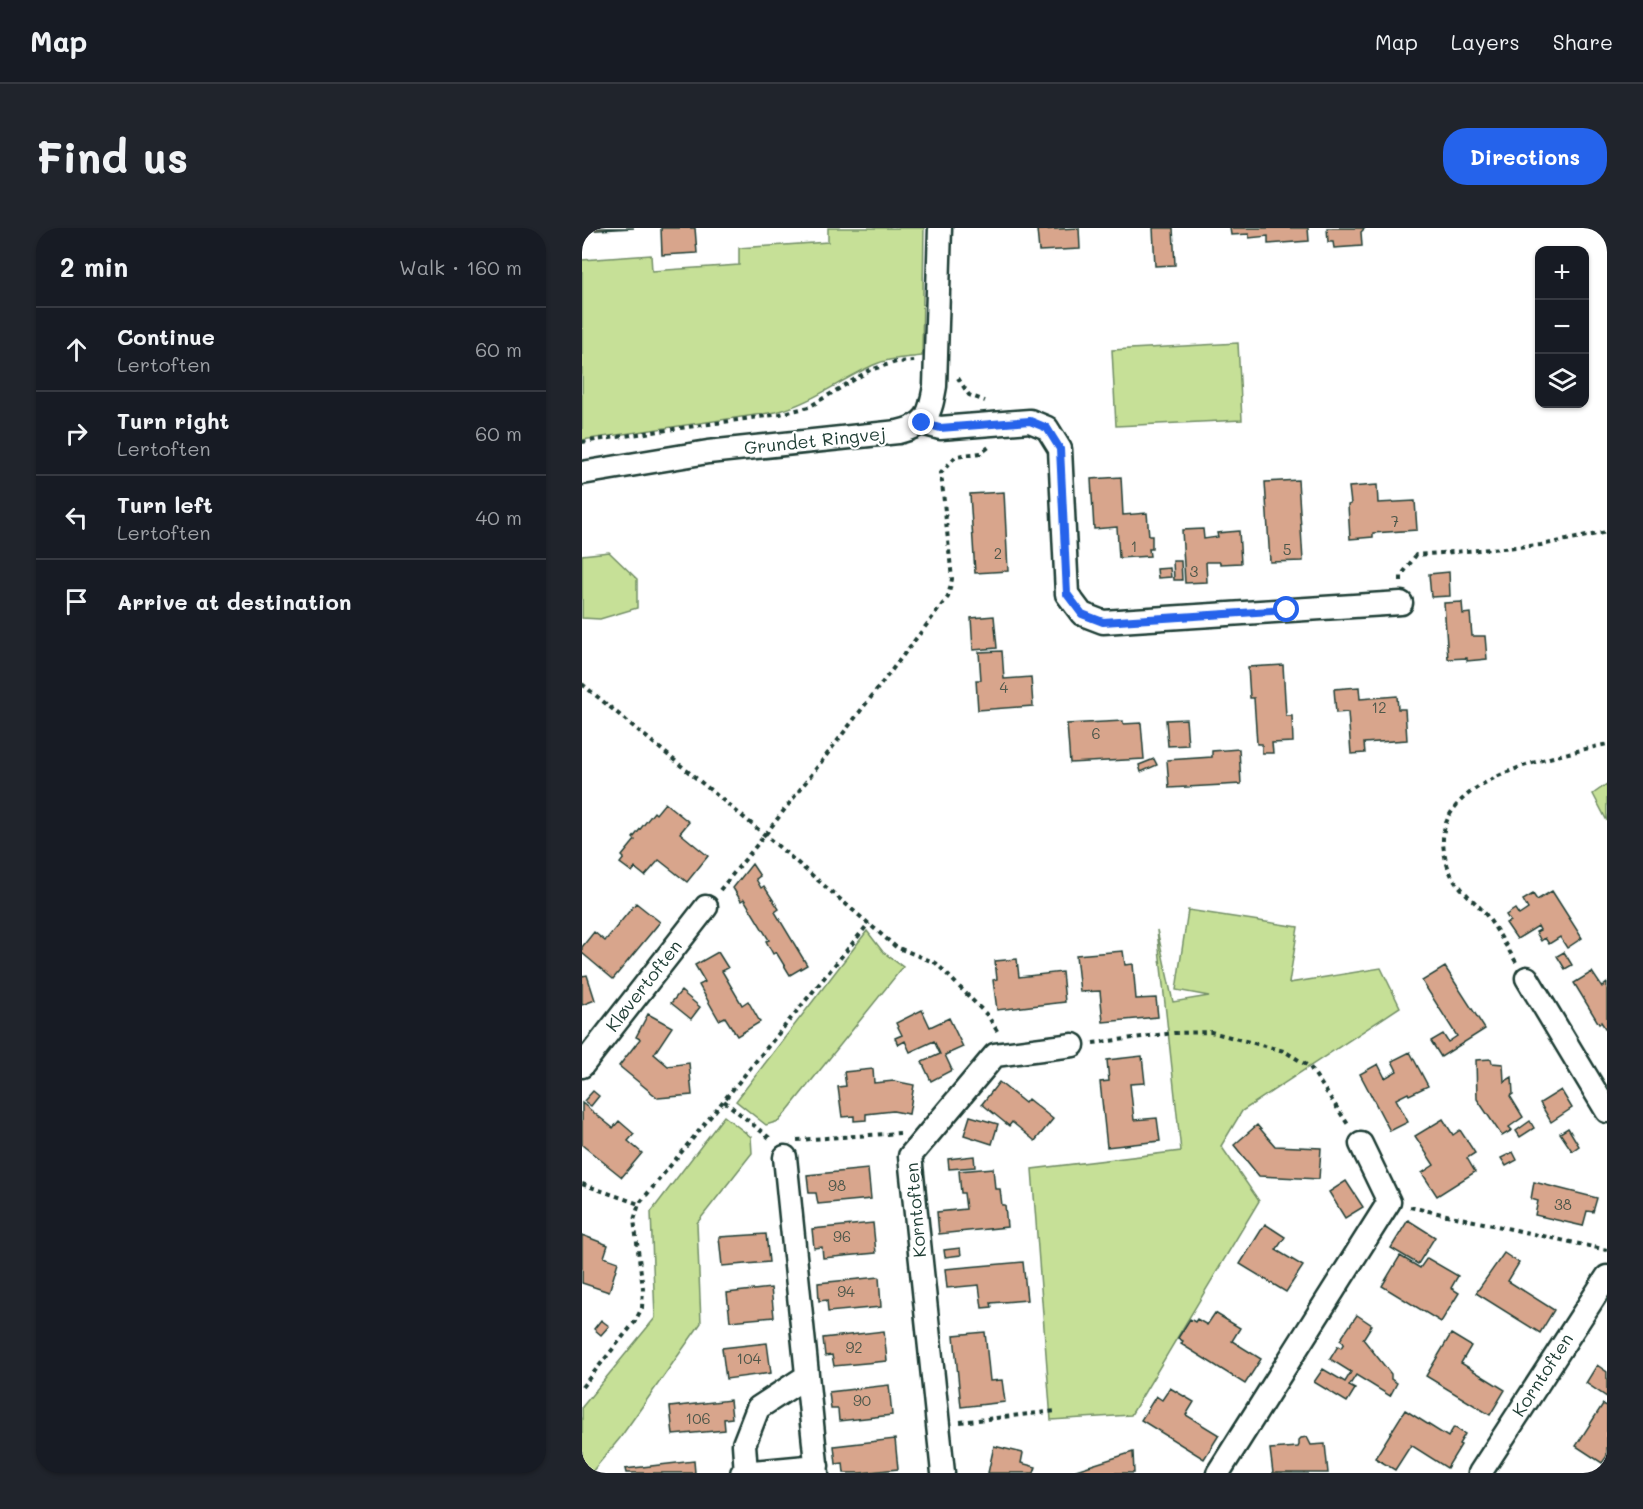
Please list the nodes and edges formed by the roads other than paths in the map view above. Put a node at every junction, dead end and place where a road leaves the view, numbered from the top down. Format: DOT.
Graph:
graph roads {
  1 [pos="940,228"];
  2 [pos="922,423"];
  3 [pos="582,473"];
  4 [pos="1401,603"];
  5 [pos="706,907"];
  6 [pos="1527,978"];
  7 [pos="1073,1045"];
  8 [pos="582,1066"];
  9 [pos="1607,1110"];
  10 [pos="1361,1144"];
  11 [pos="785,1146"];
  12 [pos="1607,1277"];
  13 [pos="807,1377"];
  14 [pos="817,1469"];
  15 [pos="742,1473"];
  16 [pos="746,1473"];
  17 [pos="943,1473"];
  18 [pos="1218,1473"];
  19 [pos="1479,1473"];
  1 -- 2 [label="street"];
  2 -- 3 [label="street, Grundet Ringvej"];
  2 -- 4 [label="street"];
  5 -- 8 [label="street, Kløvertoften"];
  6 -- 9 [label="street"];
  7 -- 17 [label="street, Korntoften"];
  10 -- 18 [label="street"];
  11 -- 13 [label="street"];
  12 -- 19 [label="street, Korntoften"];
  13 -- 14 [label="street"];
  13 -- 16 [label="street"];
  14 -- 16 [label="street"];
  15 -- 16 [label="street"];
}
